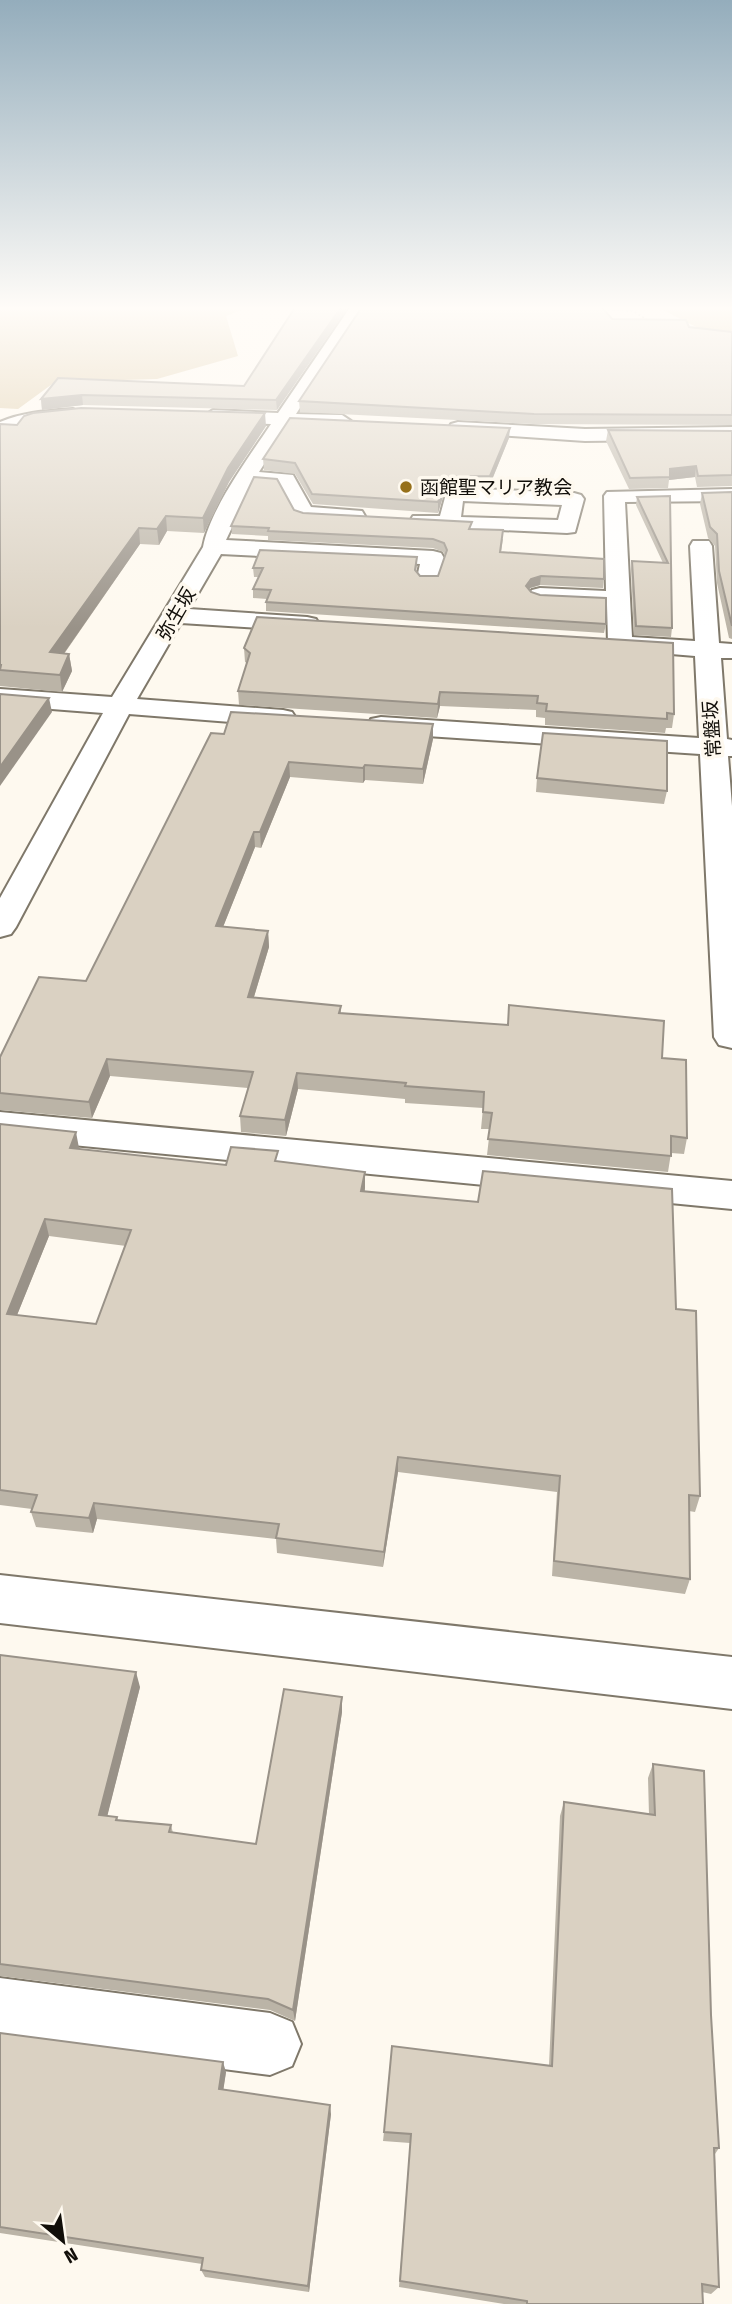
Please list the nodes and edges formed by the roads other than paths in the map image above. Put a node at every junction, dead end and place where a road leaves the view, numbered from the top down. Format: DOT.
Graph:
graph roads {
  1 [pos="86,414"];
  2 [pos="285,414"];
  3 [pos="191,415"];
  4 [pos="282,417"];
  5 [pos="365,422"];
  6 [pos="433,427"];
  7 [pos="0,430"];
  8 [pos="732,433"];
  9 [pos="246,477"];
  10 [pos="732,495"];
  11 [pos="369,517"];
  12 [pos="395,519"];
  13 [pos="449,522"];
  14 [pos="701,546"];
  15 [pos="214,547"];
  16 [pos="428,578"];
  17 [pos="540,595"];
  18 [pos="618,599"];
  19 [pos="176,615"];
  20 [pos="328,625"];
  21 [pos="592,642"];
  22 [pos="620,644"];
  23 [pos="720,650"];
  24 [pos="0,696"];
  25 [pos="119,708"];
  26 [pos="313,720"];
  27 [pos="354,723"];
  28 [pos="723,748"];
  29 [pos="0,927"];
  30 [pos="732,1037"];
  31 [pos="0,1125"];
  32 [pos="732,1195"];
  33 [pos="0,1599"];
  34 [pos="732,1684"];
  35 [pos="0,2009"];
  36 [pos="271,2044"];
  1 -- 7 [label="street"];
  2 -- 4 [label="street, 弥生坂"];
  3 -- 4 [label="street"];
  4 -- 5 [label="street"];
  4 -- 9 [label="street, 弥生坂"];
  6 -- 8 [label="street"];
  9 -- 11 [label="street"];
  9 -- 15 [label="street, 弥生坂"];
  10 -- 18 [label="street"];
  12 -- 13 [label="street"];
  13 -- 13 [label="street"];
  14 -- 23 [label="street, 常盤坂"];
  15 -- 16 [label="street"];
  15 -- 19 [label="street, 弥生坂"];
  17 -- 18 [label="street"];
  18 -- 22 [label="street"];
  19 -- 20 [label="street"];
  19 -- 25 [label="street, 弥生坂"];
  21 -- 22 [label="street"];
  22 -- 23 [label="street"];
  23 -- 28 [label="street, 常盤坂"];
  24 -- 25 [label="street"];
  25 -- 26 [label="street"];
  25 -- 29 [label="street, 弥生坂"];
  27 -- 28 [label="street"];
  28 -- 30 [label="street, 常盤坂"];
  31 -- 32 [label="street"];
  33 -- 34 [label="street"];
  35 -- 36 [label="street"];
}
